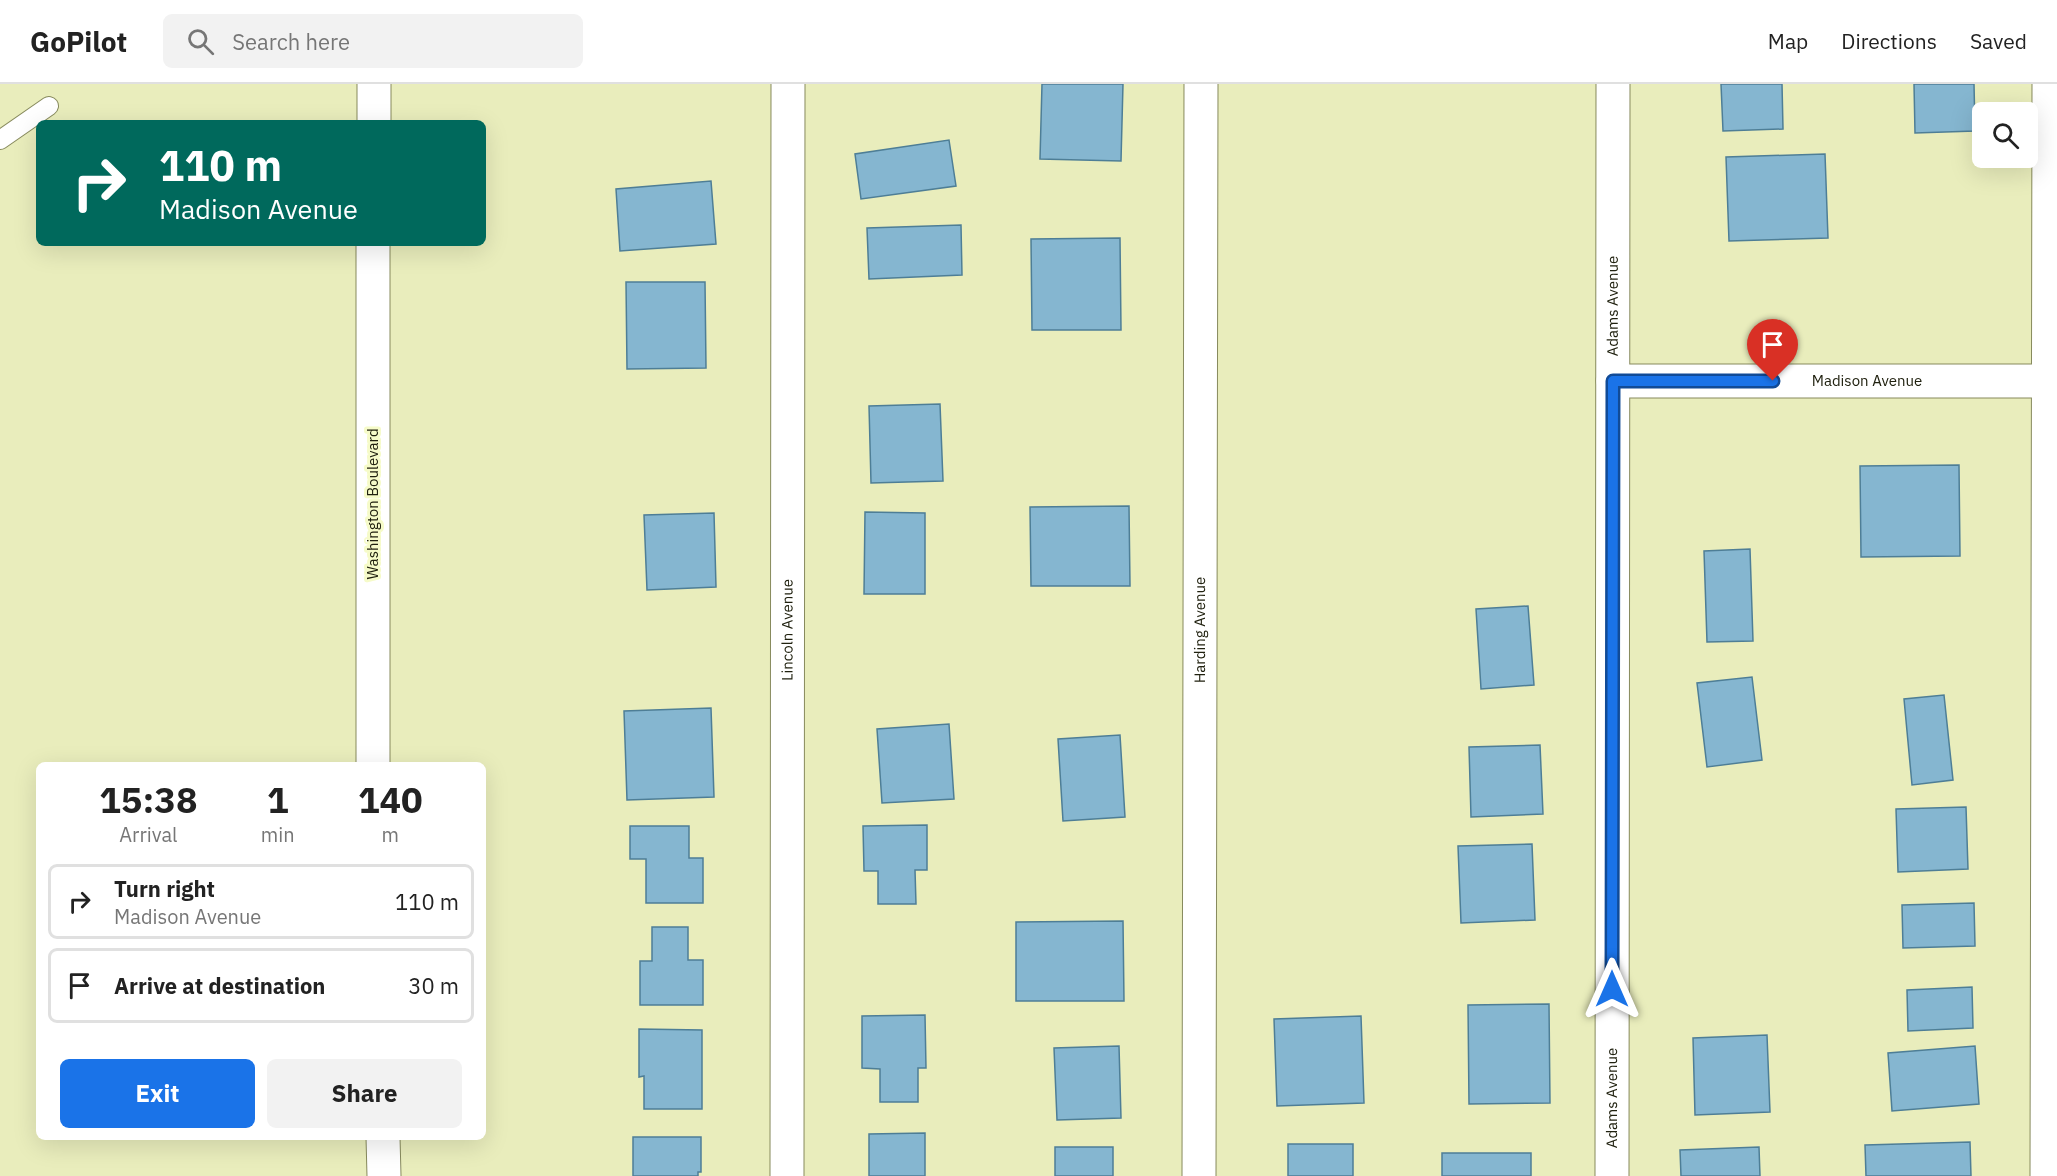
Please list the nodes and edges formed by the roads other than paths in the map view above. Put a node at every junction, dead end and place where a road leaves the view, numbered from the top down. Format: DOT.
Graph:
graph roads {
  1 [pos="374,84"];
  2 [pos="788,84"];
  3 [pos="1201,84"];
  4 [pos="1614,84"];
  5 [pos="2049,84"];
  6 [pos="49,106"];
  7 [pos="374,120"];
  8 [pos="0,140"];
  9 [pos="373,246"];
  10 [pos="1613,381"];
  11 [pos="2048,381"];
  12 [pos="373,762"];
  13 [pos="383,1140"];
  14 [pos="384,1176"];
  15 [pos="787,1176"];
  16 [pos="1199,1176"];
  17 [pos="1611,1176"];
  18 [pos="2047,1176"];
  1 -- 7 [label="street"];
  2 -- 15 [label="street, Lincoln Avenue"];
  3 -- 16 [label="street, Harding Avenue"];
  4 -- 10 [label="street, Adams Avenue"];
  5 -- 11 [label="street"];
  6 -- 8 [label="lane"];
  9 -- 12 [label="street, Washington Boulevard"];
  10 -- 11 [label="street, Madison Avenue"];
  10 -- 17 [label="street, Adams Avenue"];
  11 -- 18 [label="street"];
  13 -- 14 [label="street"];
}
